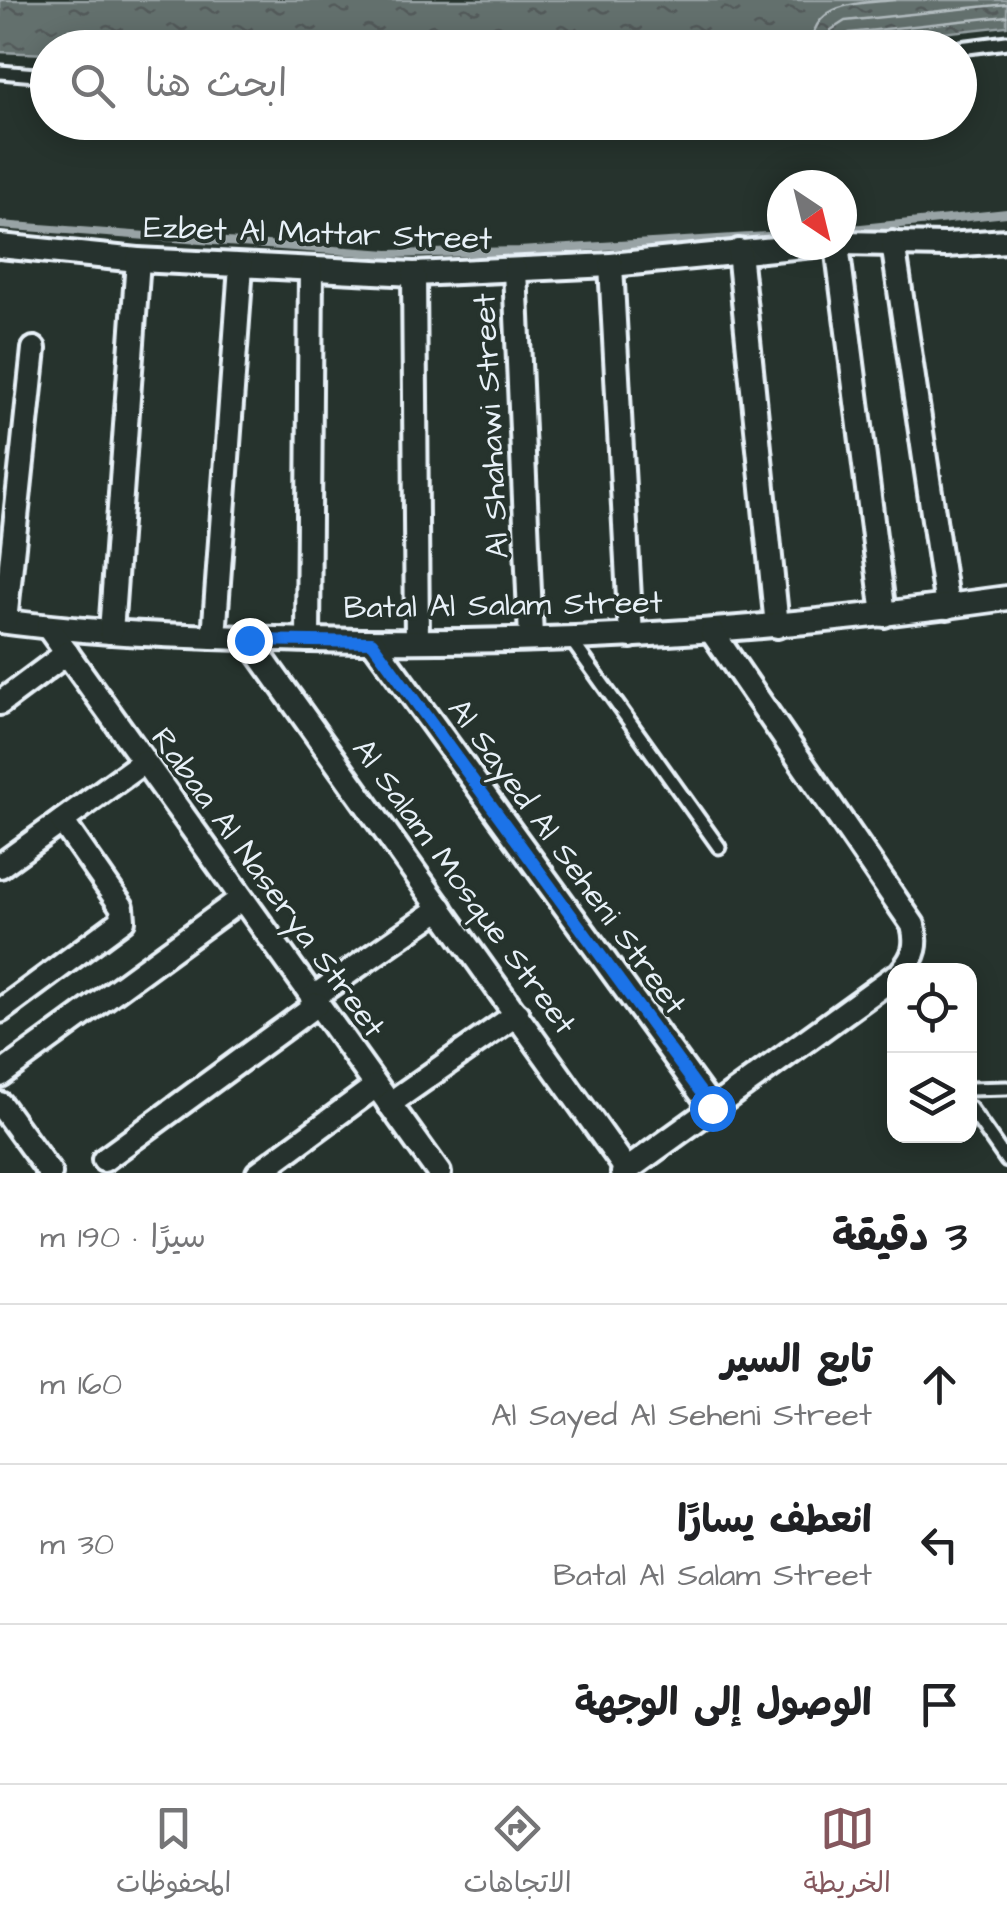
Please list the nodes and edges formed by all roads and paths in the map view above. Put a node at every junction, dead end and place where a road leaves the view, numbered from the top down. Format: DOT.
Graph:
graph roads {
  1 [pos="1007,42"];
  2 [pos="977,46"];
  3 [pos="0,72"];
  4 [pos="30,74"];
  5 [pos="1007,241"];
  6 [pos="893,243"];
  7 [pos="857,244"];
  8 [pos="0,246"];
  9 [pos="767,249"];
  10 [pos="738,251"];
  11 [pos="138,260"];
  12 [pos="841,260"];
  13 [pos="611,265"];
  14 [pos="242,266"];
  15 [pos="310,269"];
  16 [pos="515,270"];
  17 [pos="414,274"];
  18 [pos="34,349"];
  19 [pos="1007,598"];
  20 [pos="948,606"];
  21 [pos="884,615"];
  22 [pos="3,621"];
  23 [pos="776,626"];
  24 [pos="48,627"];
  25 [pos="112,632"];
  26 [pos="712,632"];
  27 [pos="631,636"];
  28 [pos="214,637"];
  29 [pos="569,637"];
  30 [pos="532,638"];
  31 [pos="249,640"];
  32 [pos="308,640"];
  33 [pos="417,641"];
  34 [pos="372,642"];
  35 [pos="67,654"];
  36 [pos="0,703"];
  37 [pos="143,762"];
  38 [pos="62,821"];
  39 [pos="719,847"];
  40 [pos="0,866"];
  41 [pos="242,898"];
  42 [pos="441,908"];
  43 [pos="909,963"];
  44 [pos="887,982"];
  45 [pos="315,1001"];
  46 [pos="0,1011"];
  47 [pos="517,1014"];
  48 [pos="0,1074"];
  49 [pos="1007,1088"];
  50 [pos="977,1089"];
  51 [pos="382,1095"];
  52 [pos="0,1104"];
  53 [pos="712,1108"];
  54 [pos="977,1118"];
  55 [pos="104,1160"];
  56 [pos="1007,1161"];
  57 [pos="437,1172"];
  58 [pos="625,1172"];
  59 [pos="50,1173"];
  60 [pos="258,1173"];
  1 -- 2 [label="lane"];
  3 -- 4 [label="lane"];
  5 -- 6 [label="street"];
  6 -- 7 [label="street"];
  6 -- 20 [label="street"];
  8 -- 11 [label="street, Ezbet Al Mattar Street"];
  9 -- 10 [label="street, Ezbet Al Mattar Street"];
  10 -- 13 [label="street, Ezbet Al Mattar Street"];
  10 -- 23 [label="street"];
  11 -- 14 [label="street, Ezbet Al Mattar Street"];
  11 -- 25 [label="street"];
  12 -- 21 [label="street"];
  13 -- 16 [label="street, Ezbet Al Mattar Street"];
  13 -- 27 [label="street"];
  14 -- 15 [label="street, Ezbet Al Mattar Street"];
  14 -- 28 [label="street"];
  15 -- 17 [label="street, Ezbet Al Mattar Street"];
  15 -- 32 [label="street"];
  16 -- 17 [label="street, Ezbet Al Mattar Street"];
  16 -- 30 [label="street, Al Shahawi Street"];
  17 -- 33 [label="street"];
  18 -- 22 [label="street"];
  19 -- 20 [label="street, Batal Al Salam Street"];
  20 -- 21 [label="street, Batal Al Salam Street"];
  21 -- 23 [label="street, Batal Al Salam Street"];
  22 -- 24 [label="street, Batal Al Salam Street"];
  23 -- 26 [label="street, Batal Al Salam Street"];
  24 -- 25 [label="street, Batal Al Salam Street"];
  24 -- 35 [label="street, Rabaa Al Naserya Street"];
  25 -- 28 [label="street, Batal Al Salam Street"];
  26 -- 27 [label="street, Batal Al Salam Street"];
  26 -- 43 [label="street"];
  27 -- 29 [label="street, Batal Al Salam Street"];
  28 -- 31 [label="street, Batal Al Salam Street"];
  29 -- 30 [label="street, Batal Al Salam Street"];
  29 -- 39 [label="lane"];
  30 -- 33 [label="street, Batal Al Salam Street"];
  31 -- 32 [label="street, Batal Al Salam Street"];
  31 -- 42 [label="street, Al Salam Mosque Street"];
  32 -- 34 [label="street, Batal Al Salam Street"];
  33 -- 34 [label="street, Batal Al Salam Street"];
  34 -- 53 [label="street, Al Sayed Al Seheni Street"];
  35 -- 36 [label="street"];
  35 -- 37 [label="street, Rabaa Al Naserya Street"];
  37 -- 38 [label="street"];
  37 -- 41 [label="street, Rabaa Al Naserya Street"];
  38 -- 40 [label="street"];
  38 -- 46 [label="street"];
  41 -- 45 [label="street, Rabaa Al Naserya Street"];
  41 -- 48 [label="street"];
  42 -- 45 [label="street"];
  42 -- 47 [label="street, Al Salam Mosque Street"];
  44 -- 53 [label="street"];
  45 -- 51 [label="street, Rabaa Al Naserya Street"];
  45 -- 55 [label="street"];
  47 -- 51 [label="street"];
  47 -- 58 [label="street, Al Salam Mosque Street"];
  49 -- 50 [label="lane"];
  51 -- 57 [label="street, Rabaa Al Naserya Street"];
  51 -- 60 [label="street"];
  52 -- 59 [label="street"];
  53 -- 58 [label="street"];
  54 -- 56 [label="lane"];
}
